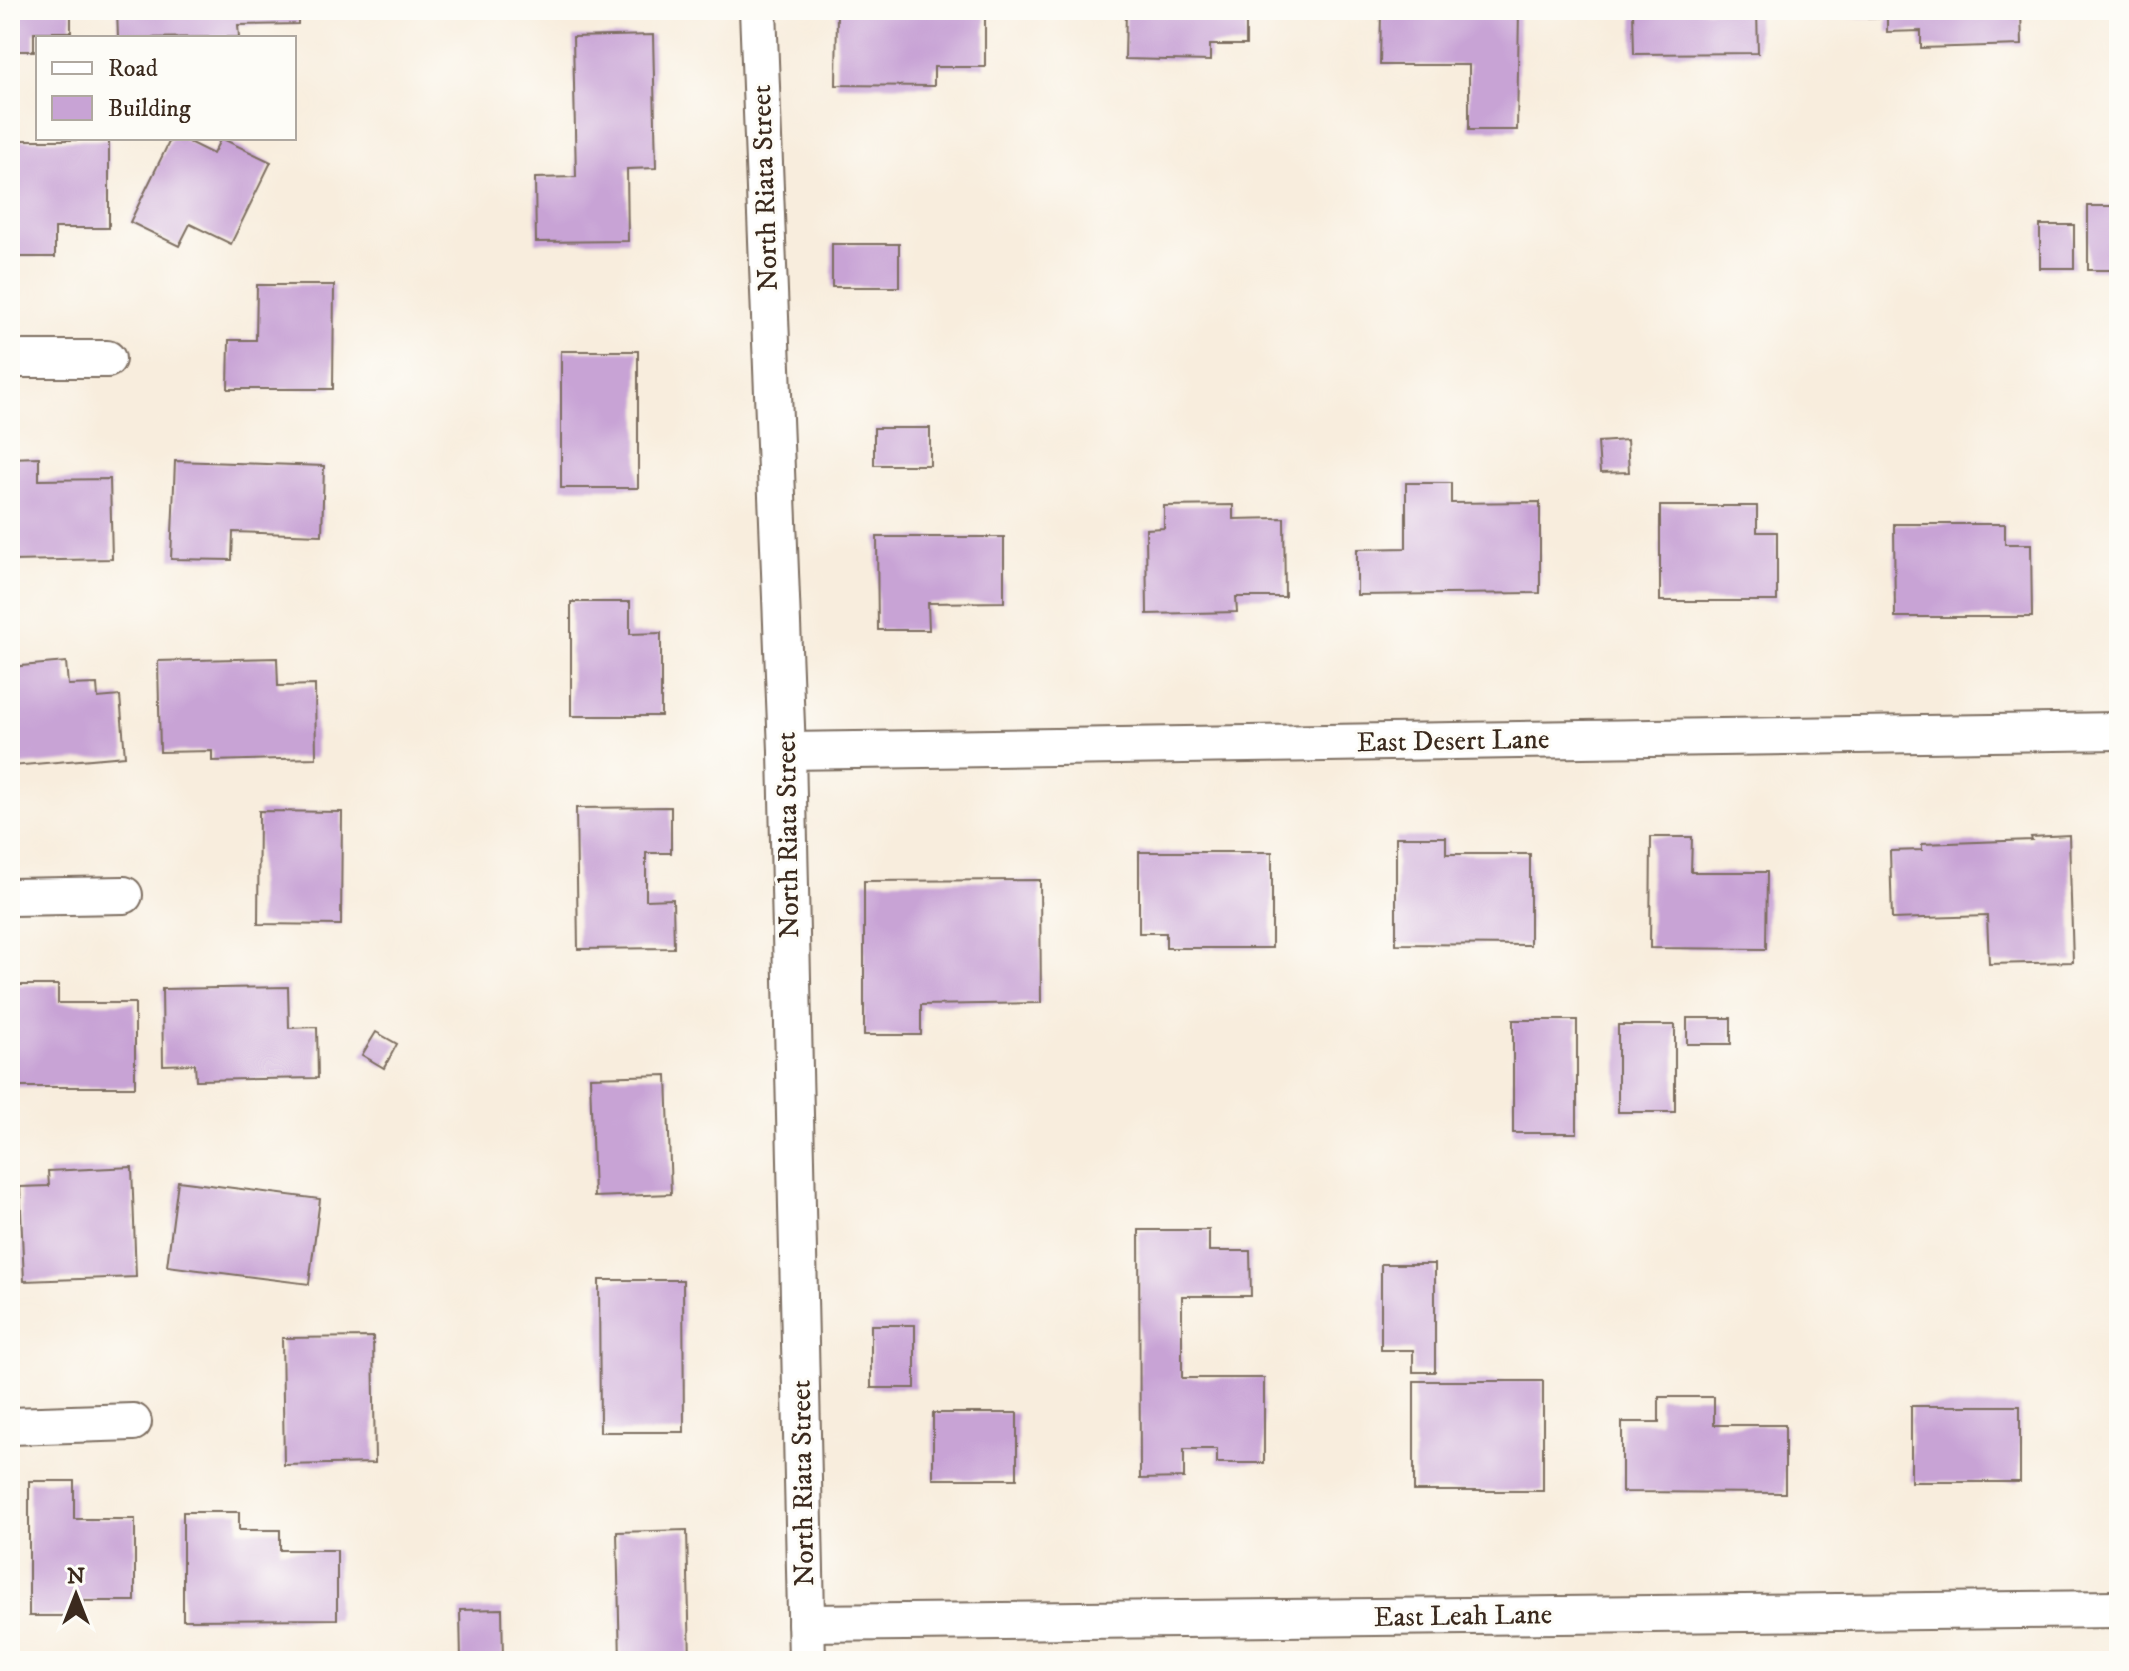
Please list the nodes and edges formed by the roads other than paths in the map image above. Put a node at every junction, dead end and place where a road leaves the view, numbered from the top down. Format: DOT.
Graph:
graph roads {
  1 [pos="758,10"];
  2 [pos="10,359"];
  3 [pos="107,359"];
  4 [pos="2119,731"];
  5 [pos="787,751"];
  6 [pos="124,895"];
  7 [pos="10,897"];
  8 [pos="133,1422"];
  9 [pos="10,1426"];
  10 [pos="2119,1609"];
  11 [pos="806,1623"];
  12 [pos="807,1661"];
  1 -- 5 [label="street, North Riata Street"];
  2 -- 3 [label="street"];
  4 -- 5 [label="street, East Desert Lane"];
  5 -- 11 [label="street, North Riata Street"];
  6 -- 7 [label="street"];
  8 -- 9 [label="street"];
  10 -- 11 [label="street, East Leah Lane"];
  11 -- 12 [label="street, North Riata Street"];
}
